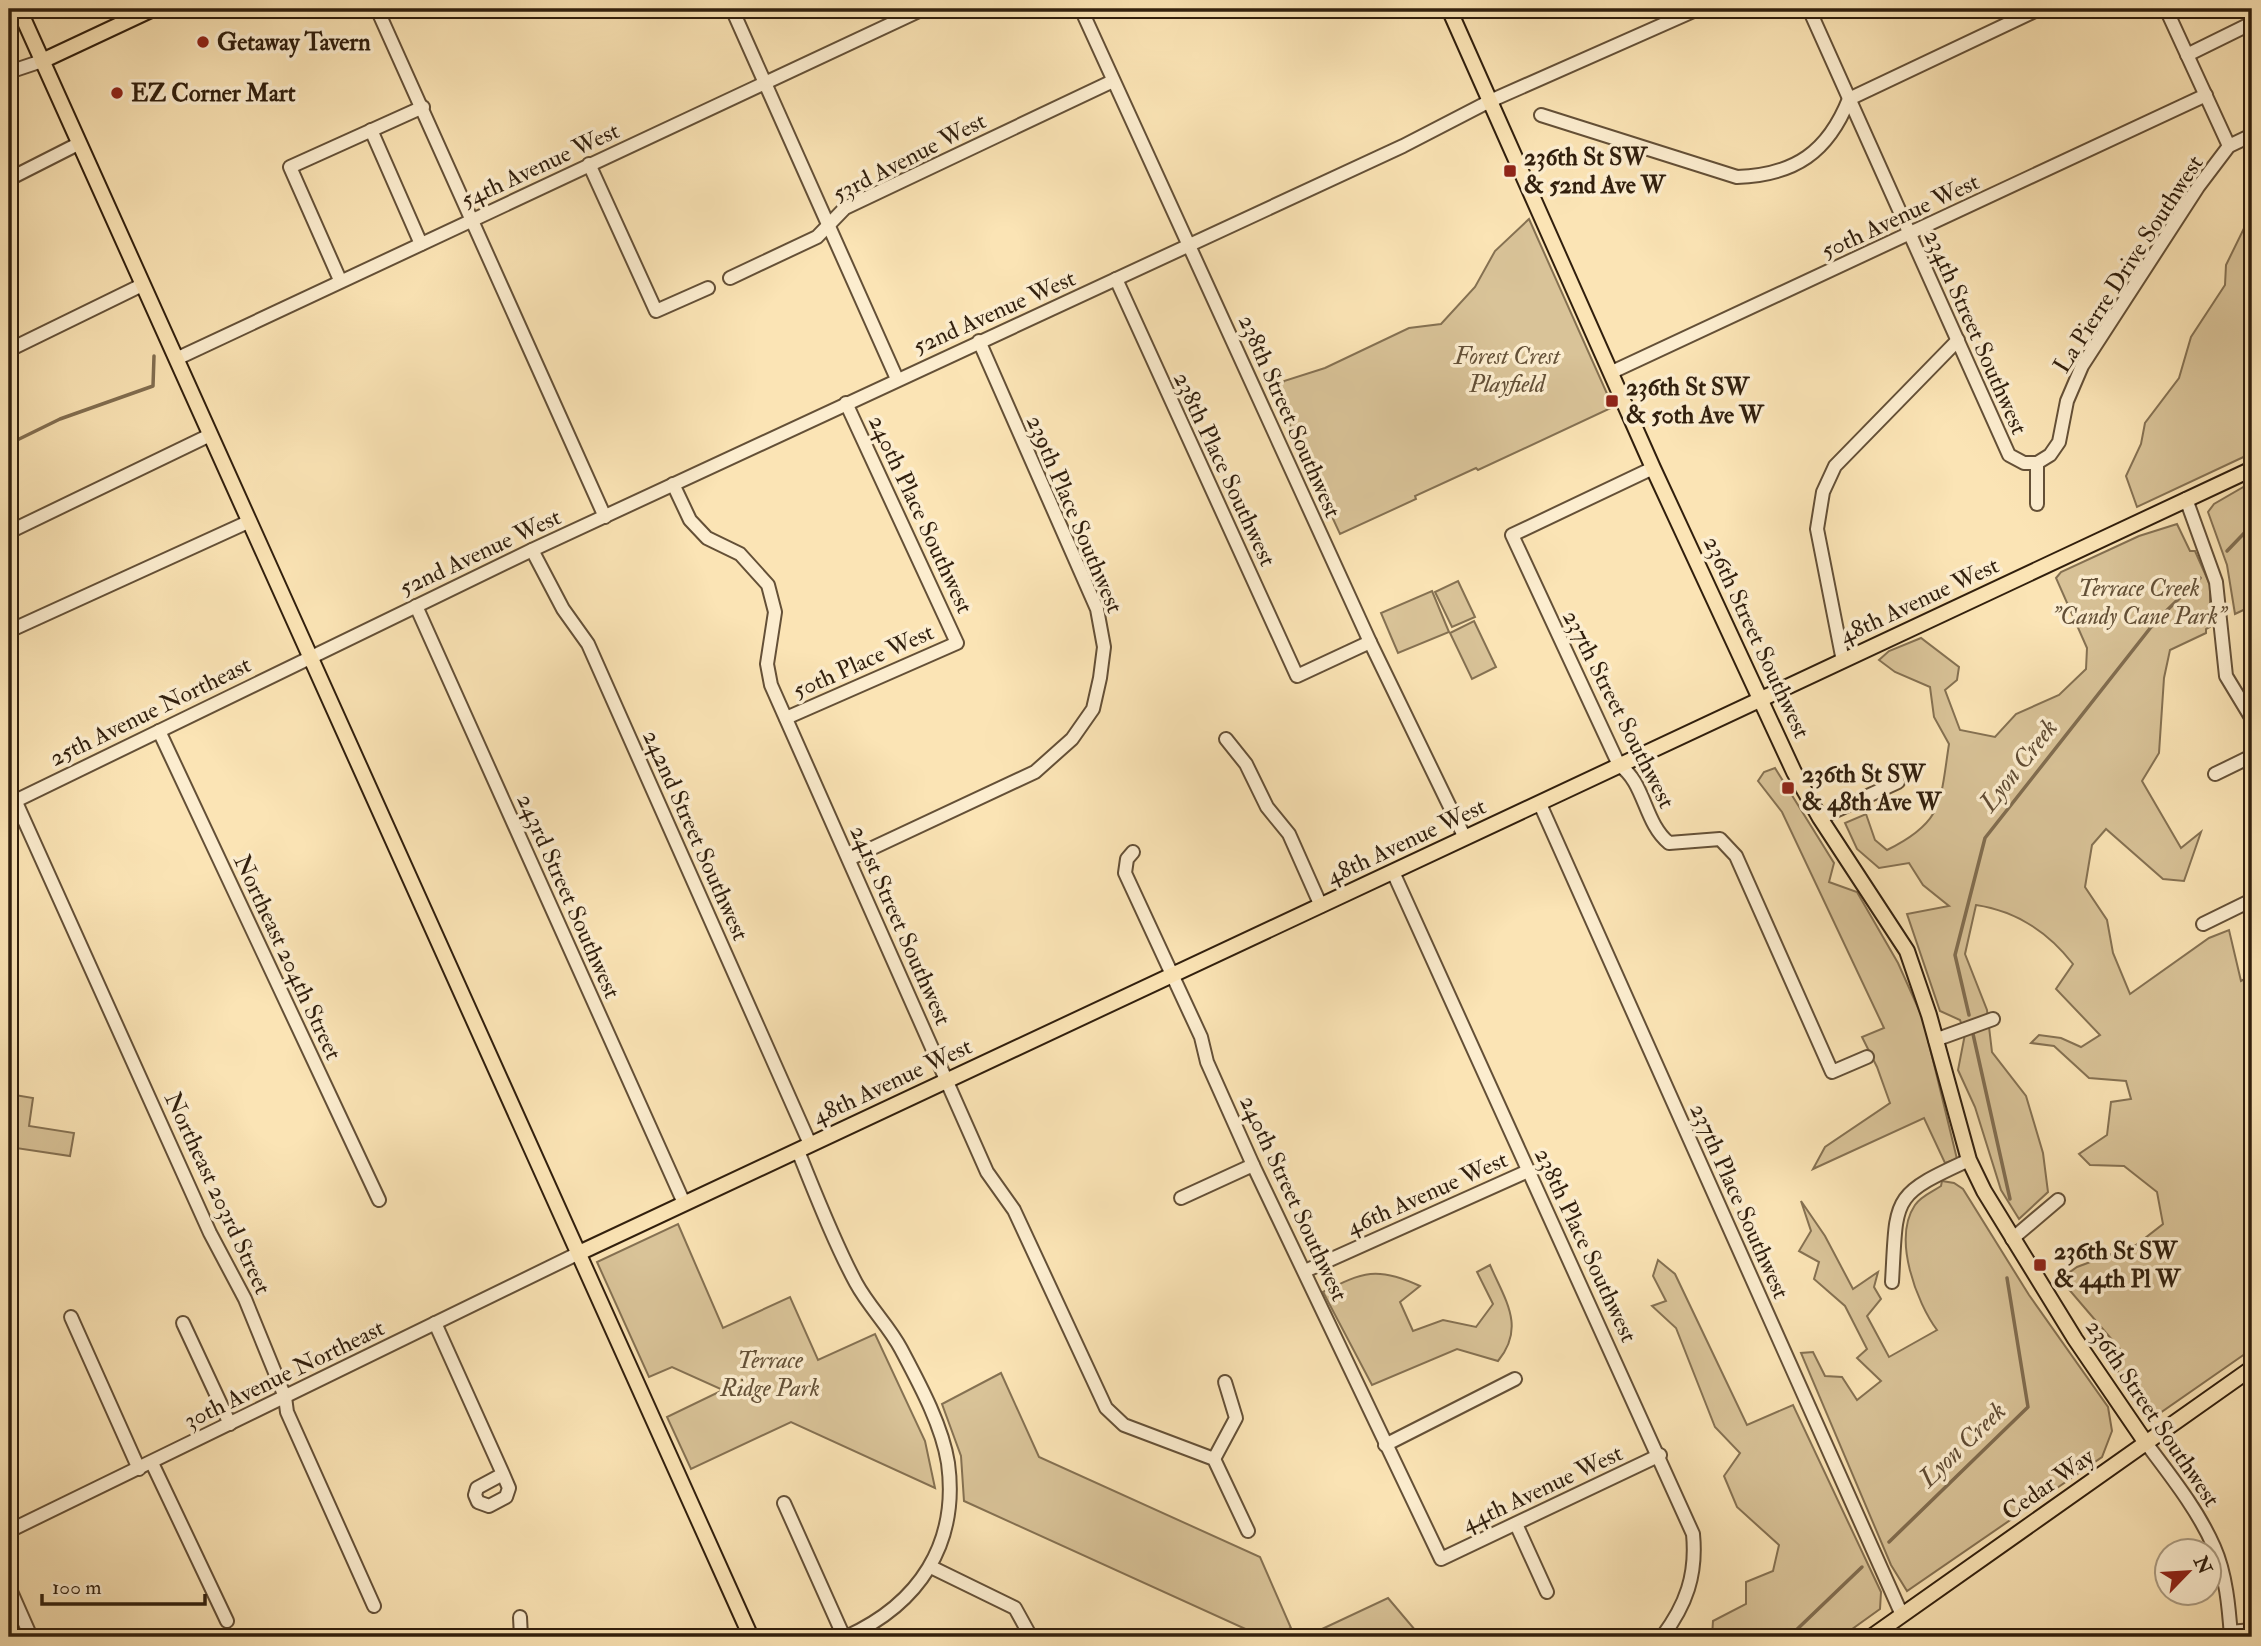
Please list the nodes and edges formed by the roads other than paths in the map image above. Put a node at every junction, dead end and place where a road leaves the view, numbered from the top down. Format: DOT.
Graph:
graph roads {
  1 [pos="19,9"];
  2 [pos="153,9"];
  3 [pos="377,9"];
  4 [pos="732,9"];
  5 [pos="923,9"];
  6 [pos="1081,9"];
  7 [pos="1449,9"];
  8 [pos="1698,9"];
  9 [pos="1809,9"];
  10 [pos="2039,9"];
  11 [pos="2166,9"];
  12 [pos="2252,23"];
  13 [pos="2187,55"];
  14 [pos="42,61"];
  15 [pos="9,72"];
  16 [pos="1113,81"];
  17 [pos="765,83"];
  18 [pos="2206,96"];
  19 [pos="1849,99"];
  20 [pos="1490,101"];
  21 [pos="423,107"];
  22 [pos="1541,115"];
  23 [pos="371,130"];
  24 [pos="2252,135"];
  25 [pos="78,144"];
  26 [pos="2229,146"];
  27 [pos="589,164"];
  28 [pos="9,179"];
  29 [pos="474,219"];
  30 [pos="828,223"];
  31 [pos="1909,235"];
  32 [pos="421,244"];
  33 [pos="1189,245"];
  34 [pos="730,278"];
  35 [pos="1116,279"];
  36 [pos="340,280"];
  37 [pos="142,285"];
  38 [pos="708,288"];
  39 [pos="1958,340"];
  40 [pos="979,341"];
  41 [pos="9,350"];
  42 [pos="176,359"];
  43 [pos="1612,372"];
  44 [pos="897,379"];
  45 [pos="846,403"];
  46 [pos="210,435"];
  47 [pos="2037,463"];
  48 [pos="1653,468"];
  49 [pos="2252,469"];
  50 [pos="673,484"];
  51 [pos="2186,499"];
  52 [pos="2037,504"];
  53 [pos="604,517"];
  54 [pos="248,522"];
  55 [pos="9,532"];
  56 [pos="532,550"];
  57 [pos="416,606"];
  58 [pos="9,631"];
  59 [pos="1370,642"];
  60 [pos="957,643"];
  61 [pos="309,656"];
  62 [pos="1843,661"];
  63 [pos="1760,699"];
  64 [pos="786,718"];
  65 [pos="2252,719"];
  66 [pos="159,731"];
  67 [pos="1226,739"];
  68 [pos="2252,756"];
  69 [pos="1619,765"];
  70 [pos="2216,774"];
  71 [pos="1898,782"];
  72 [pos="12,802"];
  73 [pos="1540,804"];
  74 [pos="1819,818"];
  75 [pos="1465,838"];
  76 [pos="1133,852"];
  77 [pos="849,859"];
  78 [pos="1393,872"];
  79 [pos="2252,901"];
  80 [pos="1321,906"];
  81 [pos="2203,924"];
  82 [pos="1171,975"];
  83 [pos="1993,1019"];
  84 [pos="1935,1040"];
  85 [pos="1867,1057"];
  86 [pos="946,1081"];
  87 [pos="804,1148"];
  88 [pos="1969,1160"];
  89 [pos="1253,1165"];
  90 [pos="1528,1171"];
  91 [pos="1181,1198"];
  92 [pos="379,1200"];
  93 [pos="2058,1200"];
  94 [pos="684,1203"];
  95 [pos="2011,1239"];
  96 [pos="579,1253"];
  97 [pos="1305,1271"];
  98 [pos="1892,1282"];
  99 [pos="72,1317"];
  100 [pos="183,1323"];
  101 [pos="435,1323"];
  102 [pos="2252,1368"];
  103 [pos="1515,1379"];
  104 [pos="1225,1382"];
  105 [pos="285,1396"];
  106 [pos="230,1424"];
  107 [pos="2146,1443"];
  108 [pos="1385,1445"];
  109 [pos="1660,1455"];
  110 [pos="1214,1460"];
  111 [pos="152,1463"];
  112 [pos="139,1469"];
  113 [pos="503,1474"];
  114 [pos="784,1503"];
  115 [pos="1516,1524"];
  116 [pos="9,1531"];
  117 [pos="1248,1531"];
  118 [pos="1441,1559"];
  119 [pos="931,1567"];
  120 [pos="9,1587"];
  121 [pos="1547,1592"];
  122 [pos="374,1606"];
  123 [pos="1902,1615"];
  124 [pos="520,1617"];
  125 [pos="227,1621"];
  126 [pos="2252,1630"];
  127 [pos="2231,1635"];
  128 [pos="31,1637"];
  129 [pos="521,1637"];
  130 [pos="751,1637"];
  131 [pos="845,1637"];
  132 [pos="1031,1637"];
  133 [pos="1662,1637"];
  134 [pos="1871,1637"];
  1 -- 14 [label="main road"];
  2 -- 14 [label="main road"];
  3 -- 21 [label="street"];
  4 -- 17 [label="street"];
  5 -- 17 [label="street, 54th Avenue West"];
  6 -- 16 [label="street, 238th Street Southwest"];
  7 -- 20 [label="main road, 236th Street Southwest"];
  8 -- 20 [label="street, 52nd Avenue West"];
  9 -- 19 [label="street, 234th Street Southwest"];
  10 -- 19 [label="street"];
  11 -- 13 [label="street"];
  12 -- 13 [label="street"];
  13 -- 18 [label="street"];
  14 -- 15 [label="street"];
  14 -- 25 [label="main road"];
  16 -- 30 [label="street, 53rd Avenue West"];
  16 -- 33 [label="street, 238th Street Southwest"];
  17 -- 27 [label="street, 54th Avenue West"];
  17 -- 30 [label="street"];
  18 -- 26 [label="street"];
  18 -- 31 [label="street, 50th Avenue West"];
  19 -- 22 [label="street"];
  19 -- 31 [label="street, 234th Street Southwest"];
  20 -- 33 [label="street, 52nd Avenue West"];
  20 -- 43 [label="main road, 236th Street Southwest"];
  21 -- 23 [label="street"];
  21 -- 29 [label="street"];
  23 -- 32 [label="street"];
  23 -- 36 [label="street"];
  24 -- 26 [label="street, La Pierre Drive Southwest"];
  25 -- 28 [label="street"];
  25 -- 37 [label="main road"];
  26 -- 47 [label="street, La Pierre Drive Southwest"];
  27 -- 29 [label="street, 54th Avenue West"];
  27 -- 38 [label="street"];
  29 -- 32 [label="street, 54th Avenue West"];
  29 -- 53 [label="street"];
  30 -- 34 [label="street, 53rd Avenue West"];
  30 -- 44 [label="street"];
  31 -- 39 [label="street, 234th Street Southwest"];
  31 -- 43 [label="street, 50th Avenue West"];
  32 -- 36 [label="street, 54th Avenue West"];
  33 -- 35 [label="street, 52nd Avenue West"];
  33 -- 59 [label="street, 238th Street Southwest"];
  35 -- 40 [label="street, 52nd Avenue West"];
  35 -- 59 [label="street, 238th Place Southwest"];
  36 -- 42 [label="street, 54th Avenue West"];
  37 -- 41 [label="street"];
  37 -- 42 [label="main road"];
  39 -- 47 [label="street, 234th Street Southwest"];
  39 -- 62 [label="street"];
  40 -- 44 [label="street, 52nd Avenue West"];
  40 -- 77 [label="street, 239th Place Southwest"];
  42 -- 46 [label="main road"];
  43 -- 48 [label="main road, 236th Street Southwest"];
  44 -- 45 [label="street, 52nd Avenue West"];
  45 -- 50 [label="street, 52nd Avenue West"];
  45 -- 60 [label="street, 240th Place Southwest"];
  46 -- 54 [label="main road"];
  46 -- 55 [label="street"];
  47 -- 52 [label="street, 234th Street Southwest"];
  48 -- 63 [label="main road, 236th Street Southwest"];
  48 -- 69 [label="street, 237th Street Southwest"];
  49 -- 51 [label="main road, 48th Avenue West"];
  50 -- 53 [label="street, 52nd Avenue West"];
  50 -- 64 [label="street, 241st Street Southwest"];
  51 -- 62 [label="main road, 48th Avenue West"];
  51 -- 65 [label="street"];
  53 -- 56 [label="street, 52nd Avenue West"];
  54 -- 58 [label="street"];
  54 -- 61 [label="main road"];
  56 -- 57 [label="street, 52nd Avenue West"];
  56 -- 87 [label="street, 242nd Street Southwest"];
  57 -- 61 [label="street, 52nd Avenue West"];
  57 -- 94 [label="street, 243rd Street Southwest"];
  59 -- 75 [label="street, 238th Street Southwest"];
  60 -- 64 [label="street, 50th Place West"];
  61 -- 66 [label="street, 25th Avenue Northeast"];
  61 -- 96 [label="main road"];
  62 -- 63 [label="main road, 48th Avenue West"];
  63 -- 69 [label="main road, 48th Avenue West"];
  63 -- 74 [label="main road, 236th Street Southwest"];
  64 -- 77 [label="street, 241st Street Southwest"];
  66 -- 72 [label="street, 25th Avenue Northeast"];
  66 -- 92 [label="street, Northeast 204th Street"];
  67 -- 80 [label="street"];
  68 -- 70 [label="street"];
  69 -- 73 [label="main road, 48th Avenue West"];
  69 -- 85 [label="street, 237th Street Southwest"];
  71 -- 74 [label="street"];
  72 -- 105 [label="street, Northeast 203rd Street"];
  73 -- 75 [label="main road, 48th Avenue West"];
  73 -- 123 [label="street, 237th Place Southwest"];
  74 -- 84 [label="main road, 236th Street Southwest"];
  75 -- 78 [label="main road, 48th Avenue West"];
  76 -- 82 [label="street, 240th Street Southwest"];
  77 -- 86 [label="street, 241st Street Southwest"];
  78 -- 80 [label="main road, 48th Avenue West"];
  78 -- 90 [label="street, 238th Place Southwest"];
  79 -- 81 [label="street"];
  80 -- 82 [label="main road, 48th Avenue West"];
  82 -- 86 [label="main road, 48th Avenue West"];
  82 -- 89 [label="street, 240th Street Southwest"];
  83 -- 84 [label="street"];
  84 -- 88 [label="main road, 236th Street Southwest"];
  86 -- 87 [label="main road, 48th Avenue West"];
  86 -- 110 [label="street, 241st Street Southwest"];
  87 -- 94 [label="main road, 48th Avenue West"];
  87 -- 119 [label="street, 242nd Street Southwest"];
  88 -- 95 [label="main road, 236th Street Southwest"];
  88 -- 98 [label="street"];
  89 -- 91 [label="street"];
  89 -- 97 [label="street, 240th Street Southwest"];
  90 -- 97 [label="street, 46th Avenue West"];
  90 -- 109 [label="street, 238th Place Southwest"];
  93 -- 95 [label="street"];
  94 -- 96 [label="main road, 48th Avenue West"];
  95 -- 107 [label="main road, 236th Street Southwest"];
  96 -- 101 [label="street, 30th Avenue Northeast"];
  96 -- 130 [label="main road"];
  97 -- 108 [label="street, 240th Street Southwest"];
  99 -- 112 [label="street"];
  100 -- 106 [label="street"];
  101 -- 105 [label="street, 30th Avenue Northeast"];
  101 -- 113 [label="street"];
  102 -- 107 [label="main road, Cedar Way"];
  103 -- 108 [label="street"];
  104 -- 110 [label="street"];
  105 -- 106 [label="street, 30th Avenue Northeast"];
  105 -- 122 [label="street, Northeast 203rd Street"];
  106 -- 111 [label="street, 30th Avenue Northeast"];
  107 -- 123 [label="main road, Cedar Way"];
  107 -- 127 [label="street, 236th Street Southwest"];
  108 -- 118 [label="street, 240th Street Southwest"];
  109 -- 115 [label="street, 44th Avenue West"];
  109 -- 133 [label="street, 238th Place Southwest"];
  110 -- 117 [label="street"];
  111 -- 112 [label="street, 30th Avenue Northeast"];
  111 -- 125 [label="street"];
  112 -- 116 [label="street, 30th Avenue Northeast"];
  114 -- 131 [label="street"];
  115 -- 118 [label="street, 44th Avenue West"];
  115 -- 121 [label="street"];
  119 -- 131 [label="street, 242nd Street Southwest"];
  119 -- 132 [label="street"];
  120 -- 128 [label="street"];
  123 -- 134 [label="main road, Cedar Way"];
  124 -- 129 [label="street"];
  126 -- 127 [label="street"];
}
